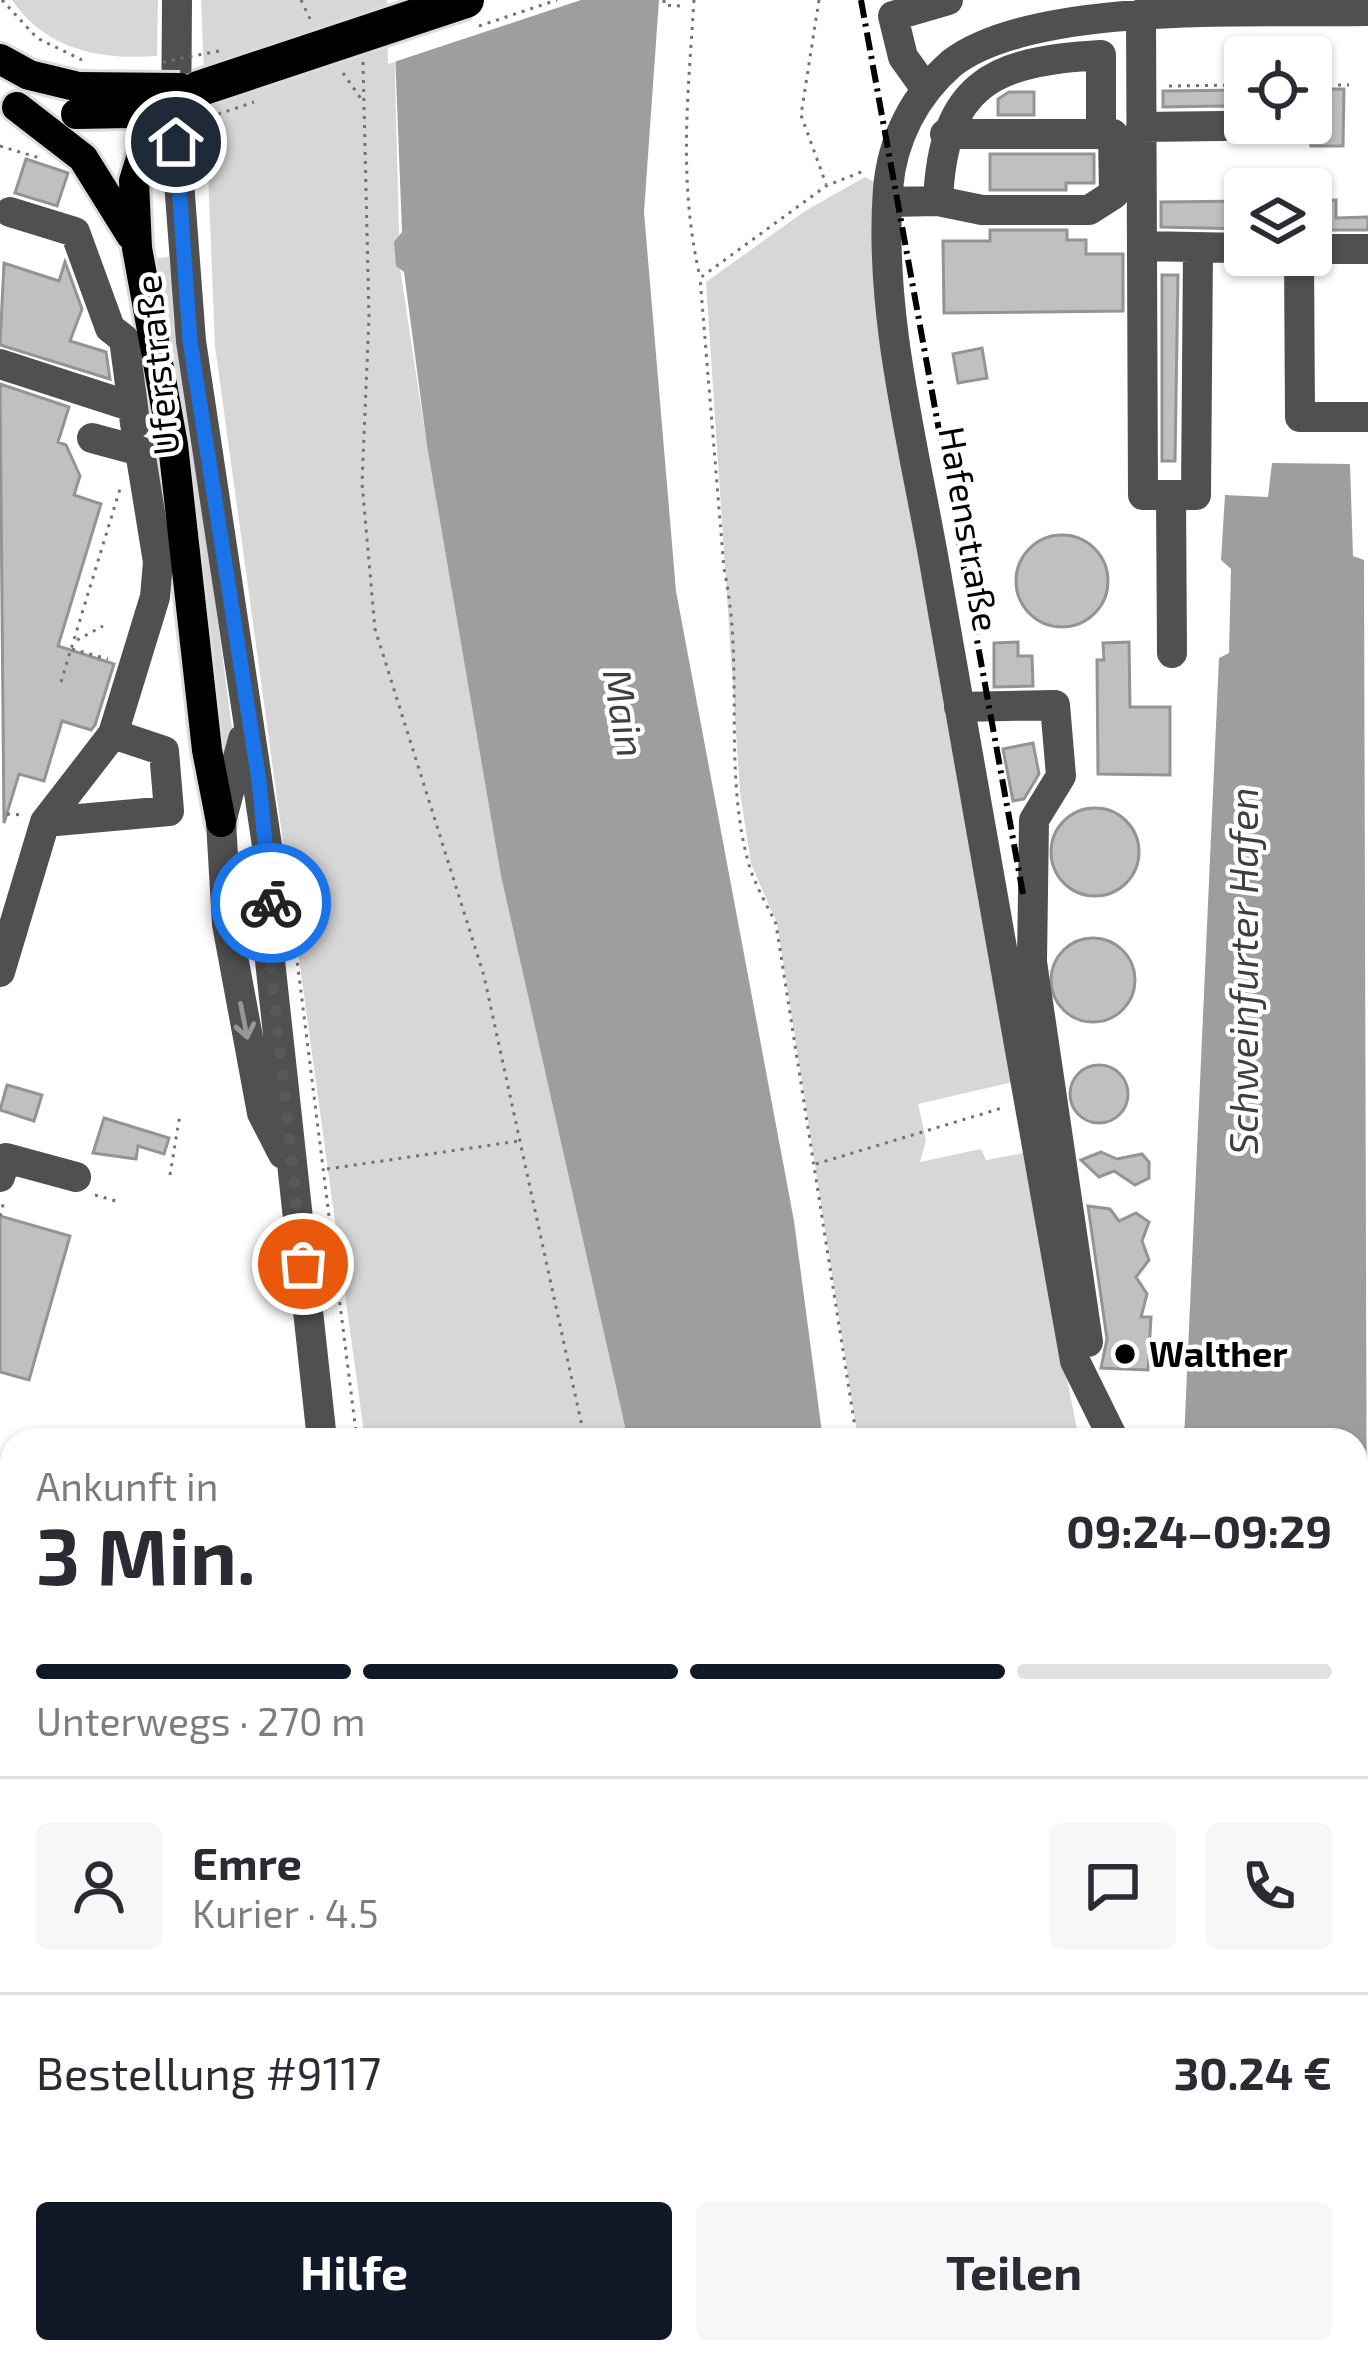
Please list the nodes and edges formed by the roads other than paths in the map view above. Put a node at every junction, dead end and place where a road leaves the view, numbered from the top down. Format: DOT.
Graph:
graph roads {
  1 [pos="177,0"];
  2 [pos="466,0"];
  3 [pos="948,0"];
  4 [pos="892,8"];
  5 [pos="1368,11"];
  6 [pos="1020,13"];
  7 [pos="1141,14"];
  8 [pos="1100,15"];
  9 [pos="1101,55"];
  10 [pos="0,59"];
  11 [pos="84,81"];
  12 [pos="198,88"];
  13 [pos="926,89"];
  14 [pos="9,105"];
  15 [pos="1223,126"];
  16 [pos="1141,127"];
  17 [pos="945,134"];
  18 [pos="1101,134"];
  19 [pos="938,201"];
  20 [pos="888,202"];
  21 [pos="3,221"];
  22 [pos="1142,246"];
  23 [pos="137,248"];
  24 [pos="1198,248"];
  25 [pos="1224,248"];
  26 [pos="1332,249"];
  27 [pos="1368,249"];
  28 [pos="1299,276"];
  29 [pos="0,364"];
  30 [pos="133,407"];
  31 [pos="1368,417"];
  32 [pos="1171,495"];
  33 [pos="1172,653"];
  34 [pos="959,707"];
  35 [pos="245,718"];
  36 [pos="113,734"];
  37 [pos="45,822"];
  38 [pos="221,822"];
  39 [pos="268,942"];
  40 [pos="0,972"];
  41 [pos="2,1162"];
  42 [pos="288,1164"];
  43 [pos="86,1186"];
  44 [pos="1064,1236"];
  45 [pos="321,1428"];
  46 [pos="1108,1428"];
  1 -- 35 [label="street, Uferstraße"];
  2 -- 12 [label="highway, bridge"];
  3 -- 4 [label="street"];
  4 -- 13 [label="street"];
  5 -- 7 [label="street, Hafenstraße"];
  6 -- 8 [label="street, Hafenstraße"];
  6 -- 13 [label="street, Hafenstraße"];
  7 -- 8 [label="street, Hafenstraße"];
  7 -- 16 [label="street"];
  8 -- 9 [label="street"];
  9 -- 17 [label="street"];
  9 -- 18 [label="street"];
  10 -- 11 [label="main road"];
  11 -- 12 [label="main road, bridge"];
  11 -- 14 [label="main road"];
  12 -- 23 [label="main road, bridge"];
  13 -- 20 [label="street, Hafenstraße"];
  14 -- 23 [label="main road"];
  15 -- 16 [label="street"];
  16 -- 22 [label="street"];
  17 -- 18 [label="street"];
  17 -- 19 [label="street"];
  18 -- 19 [label="street"];
  19 -- 20 [label="street"];
  20 -- 34 [label="street, Hafenstraße"];
  21 -- 30 [label="street"];
  22 -- 24 [label="street"];
  22 -- 32 [label="street"];
  23 -- 38 [label="main road"];
  24 -- 25 [label="street"];
  24 -- 32 [label="street"];
  26 -- 27 [label="street"];
  28 -- 31 [label="street"];
  29 -- 30 [label="street"];
  30 -- 36 [label="street"];
  32 -- 33 [label="street"];
  34 -- 44 [label="street, Hafenstraße"];
  34 -- 44 [label="street"];
  35 -- 38 [label="street, Uferstraße"];
  35 -- 39 [label="street, Uferstraße"];
  36 -- 37 [label="street"];
  36 -- 37 [label="street"];
  37 -- 40 [label="street"];
  38 -- 39 [label="street, Uferstraße"];
  38 -- 42 [label="street, Uferstraße, one-way"];
  39 -- 42 [label="street, Uferstraße"];
  41 -- 43 [label="street"];
  42 -- 45 [label="street, Uferstraße"];
  44 -- 46 [label="street, Hafenstraße"];
}
